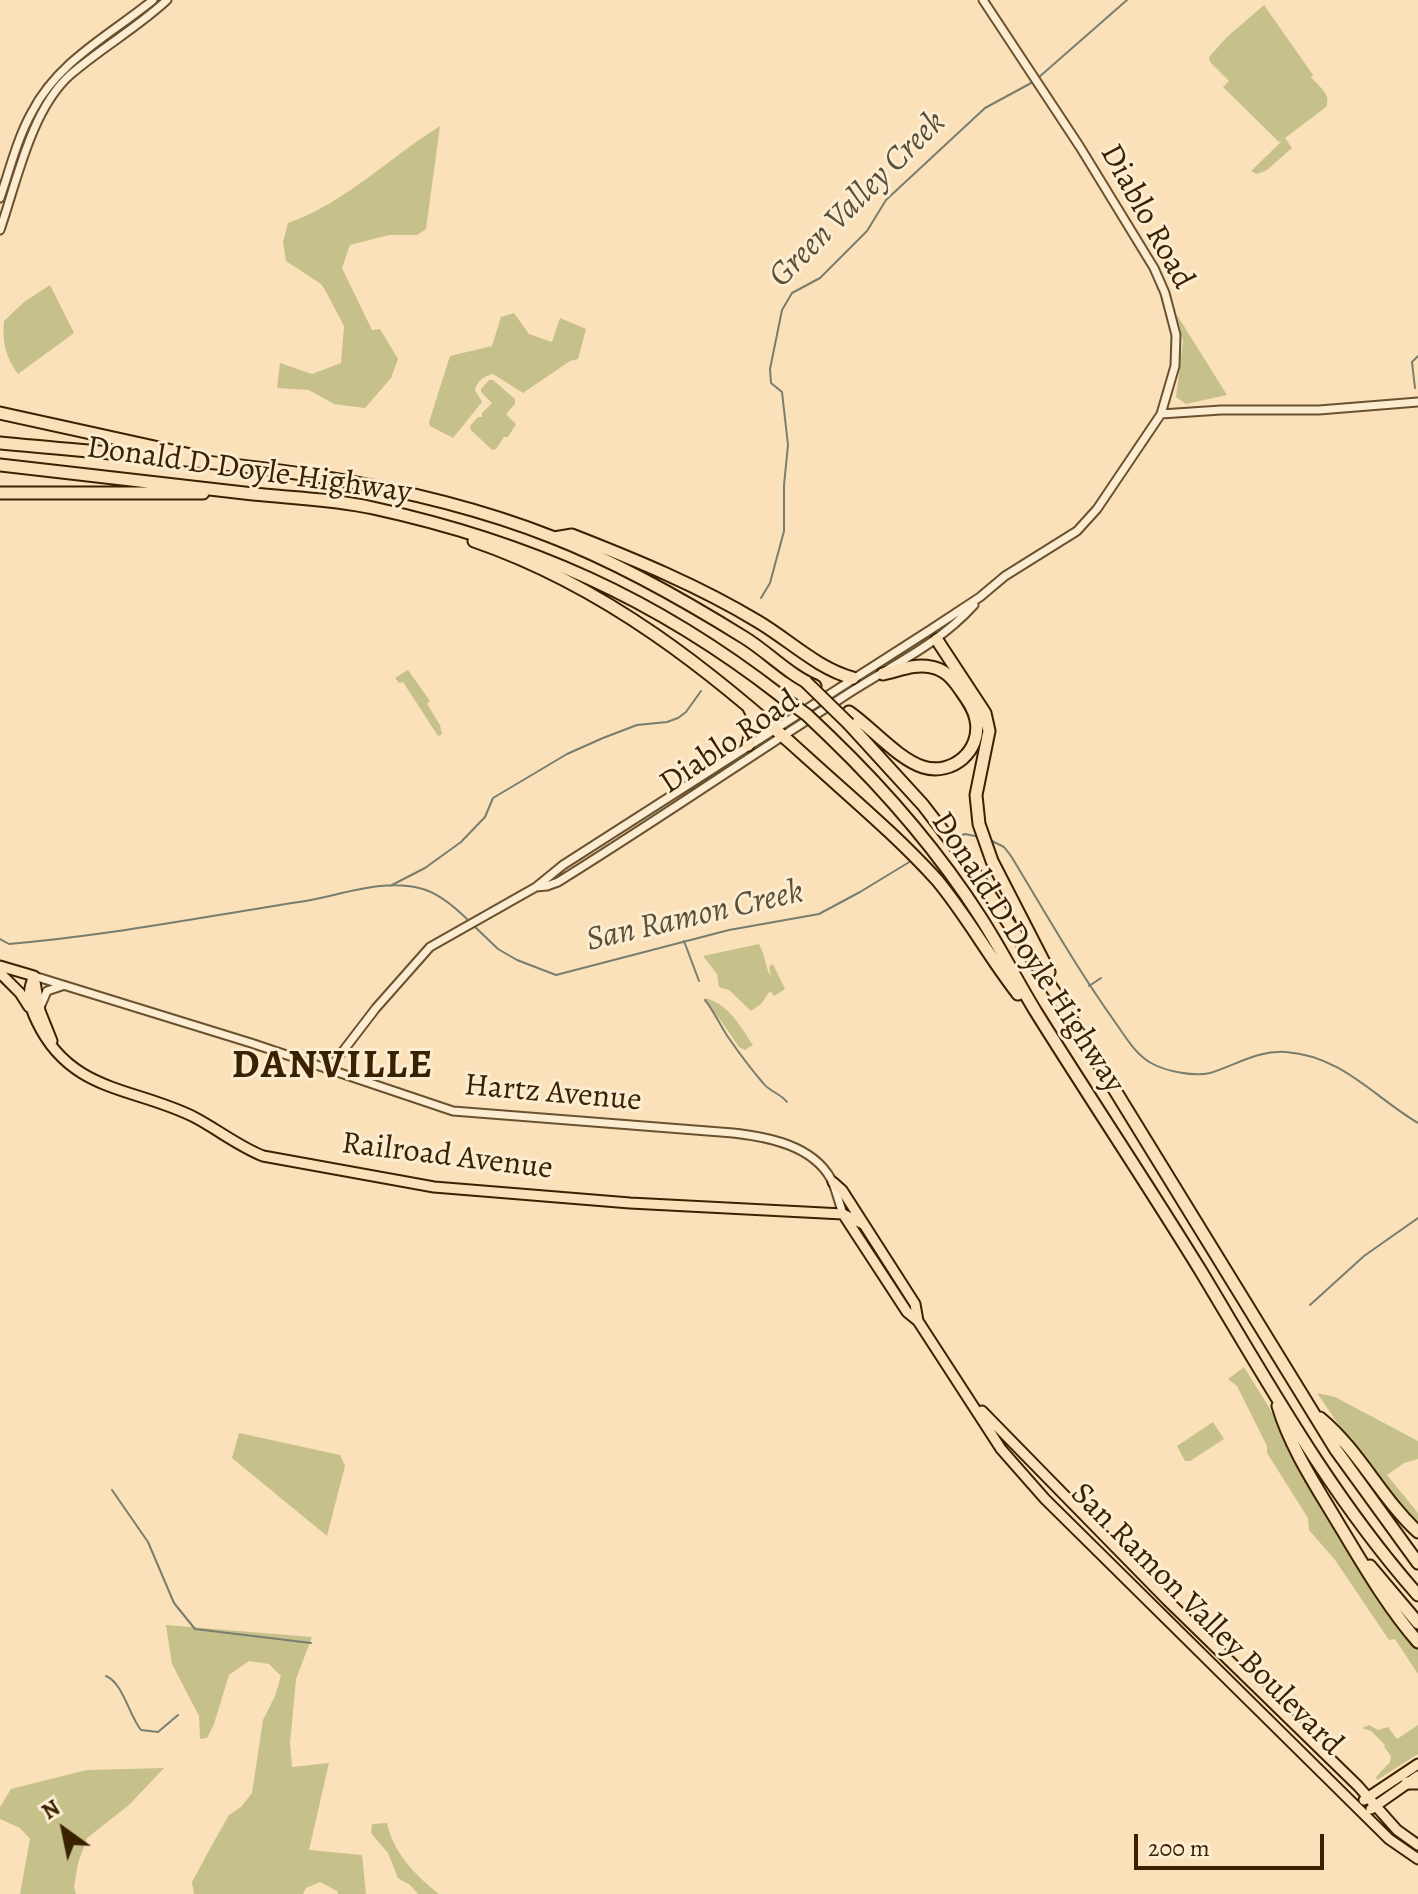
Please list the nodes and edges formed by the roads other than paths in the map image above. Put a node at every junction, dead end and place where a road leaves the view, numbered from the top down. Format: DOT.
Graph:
graph roads {
  1 [pos="153,0"];
  2 [pos="167,0"];
  3 [pos="983,0"];
  4 [pos="0,198"];
  5 [pos="0,230"];
  6 [pos="1418,402"];
  7 [pos="0,413"];
  8 [pos="1161,414"];
  9 [pos="0,443"];
  10 [pos="0,465"];
  11 [pos="223,465"];
  12 [pos="225,490"];
  13 [pos="0,493"];
  14 [pos="441,526"];
  15 [pos="554,538"];
  16 [pos="934,635"];
  17 [pos="883,674"];
  18 [pos="853,678"];
  19 [pos="748,707"];
  20 [pos="849,718"];
  21 [pos="780,732"];
  22 [pos="748,745"];
  23 [pos="536,887"];
  24 [pos="0,966"];
  25 [pos="0,973"];
  26 [pos="34,976"];
  27 [pos="66,985"];
  28 [pos="1057,996"];
  29 [pos="35,1010"];
  30 [pos="1035,1010"];
  31 [pos="330,1068"];
  32 [pos="833,1182"];
  33 [pos="843,1214"];
  34 [pos="863,1224"];
  35 [pos="918,1321"];
  36 [pos="973,1403"];
  37 [pos="1312,1410"];
  38 [pos="1286,1417"];
  39 [pos="1341,1527"];
  40 [pos="1418,1532"];
  41 [pos="1418,1563"];
  42 [pos="1418,1595"];
  43 [pos="1418,1623"];
  44 [pos="1418,1642"];
  45 [pos="1418,1764"];
  46 [pos="1418,1776"];
  47 [pos="1412,1783"];
  48 [pos="1368,1797"];
  49 [pos="1357,1806"];
  50 [pos="1375,1806"];
  51 [pos="1366,1814"];
  52 [pos="1418,1845"];
  53 [pos="1418,1859"];
  1 -- 4 [label="street"];
  2 -- 5 [label="street"];
  3 -- 8 [label="street, Diablo Road"];
  6 -- 8 [label="street"];
  7 -- 11 [label="highway"];
  8 -- 16 [label="street, Diablo Road"];
  9 -- 11 [label="highway, Donald D Doyle Highway"];
  10 -- 12 [label="highway, Donald D Doyle Highway"];
  11 -- 15 [label="highway, Donald D Doyle Highway"];
  12 -- 13 [label="highway"];
  12 -- 14 [label="highway, Donald D Doyle Highway"];
  14 -- 19 [label="highway"];
  14 -- 30 [label="highway, Donald D Doyle Highway, bridge"];
  15 -- 18 [label="highway"];
  15 -- 20 [label="highway, Donald D Doyle Highway, bridge"];
  16 -- 17 [label="street, Diablo Road"];
  16 -- 18 [label="street, Diablo Road"];
  16 -- 28 [label="highway"];
  17 -- 20 [label="highway"];
  17 -- 21 [label="street, Diablo Road"];
  18 -- 21 [label="street, Diablo Road"];
  19 -- 21 [label="highway"];
  19 -- 22 [label="highway"];
  20 -- 28 [label="highway, Donald D Doyle Highway"];
  21 -- 22 [label="street, Diablo Road"];
  21 -- 23 [label="street, Diablo Road"];
  21 -- 30 [label="highway"];
  22 -- 23 [label="street, Diablo Road"];
  23 -- 31 [label="street, Diablo Road"];
  24 -- 26 [label="main road"];
  25 -- 29 [label="main road, Railroad Avenue"];
  26 -- 27 [label="street, Hartz Avenue"];
  26 -- 29 [label="main road"];
  27 -- 29 [label="street"];
  27 -- 31 [label="street, Hartz Avenue"];
  28 -- 37 [label="highway, Donald D Doyle Highway"];
  29 -- 33 [label="main road, Railroad Avenue"];
  30 -- 38 [label="highway, Donald D Doyle Highway"];
  31 -- 32 [label="street, Hartz Avenue"];
  32 -- 33 [label="street, San Ramon Valley Boulevard"];
  32 -- 34 [label="main road, San Ramon Valley Boulevard"];
  33 -- 34 [label="main road, Railroad Avenue"];
  33 -- 35 [label="main road, San Ramon Valley Boulevard"];
  34 -- 35 [label="main road, San Ramon Valley Boulevard"];
  35 -- 36 [label="main road, San Ramon Valley Boulevard"];
  36 -- 48 [label="main road, San Ramon Valley Boulevard"];
  36 -- 49 [label="main road, San Ramon Valley Boulevard"];
  37 -- 40 [label="highway"];
  37 -- 41 [label="highway, Donald D Doyle Highway"];
  38 -- 39 [label="highway"];
  38 -- 42 [label="highway"];
  39 -- 43 [label="highway"];
  39 -- 44 [label="highway"];
  45 -- 48 [label="main road"];
  46 -- 47 [label="main road"];
  47 -- 50 [label="main road"];
  48 -- 49 [label="main road"];
  48 -- 50 [label="main road, San Ramon Valley Boulevard"];
  49 -- 51 [label="main road, San Ramon Valley Boulevard"];
  50 -- 51 [label="main road"];
  50 -- 52 [label="main road, San Ramon Valley Boulevard"];
  51 -- 53 [label="main road, San Ramon Valley Boulevard"];
}
